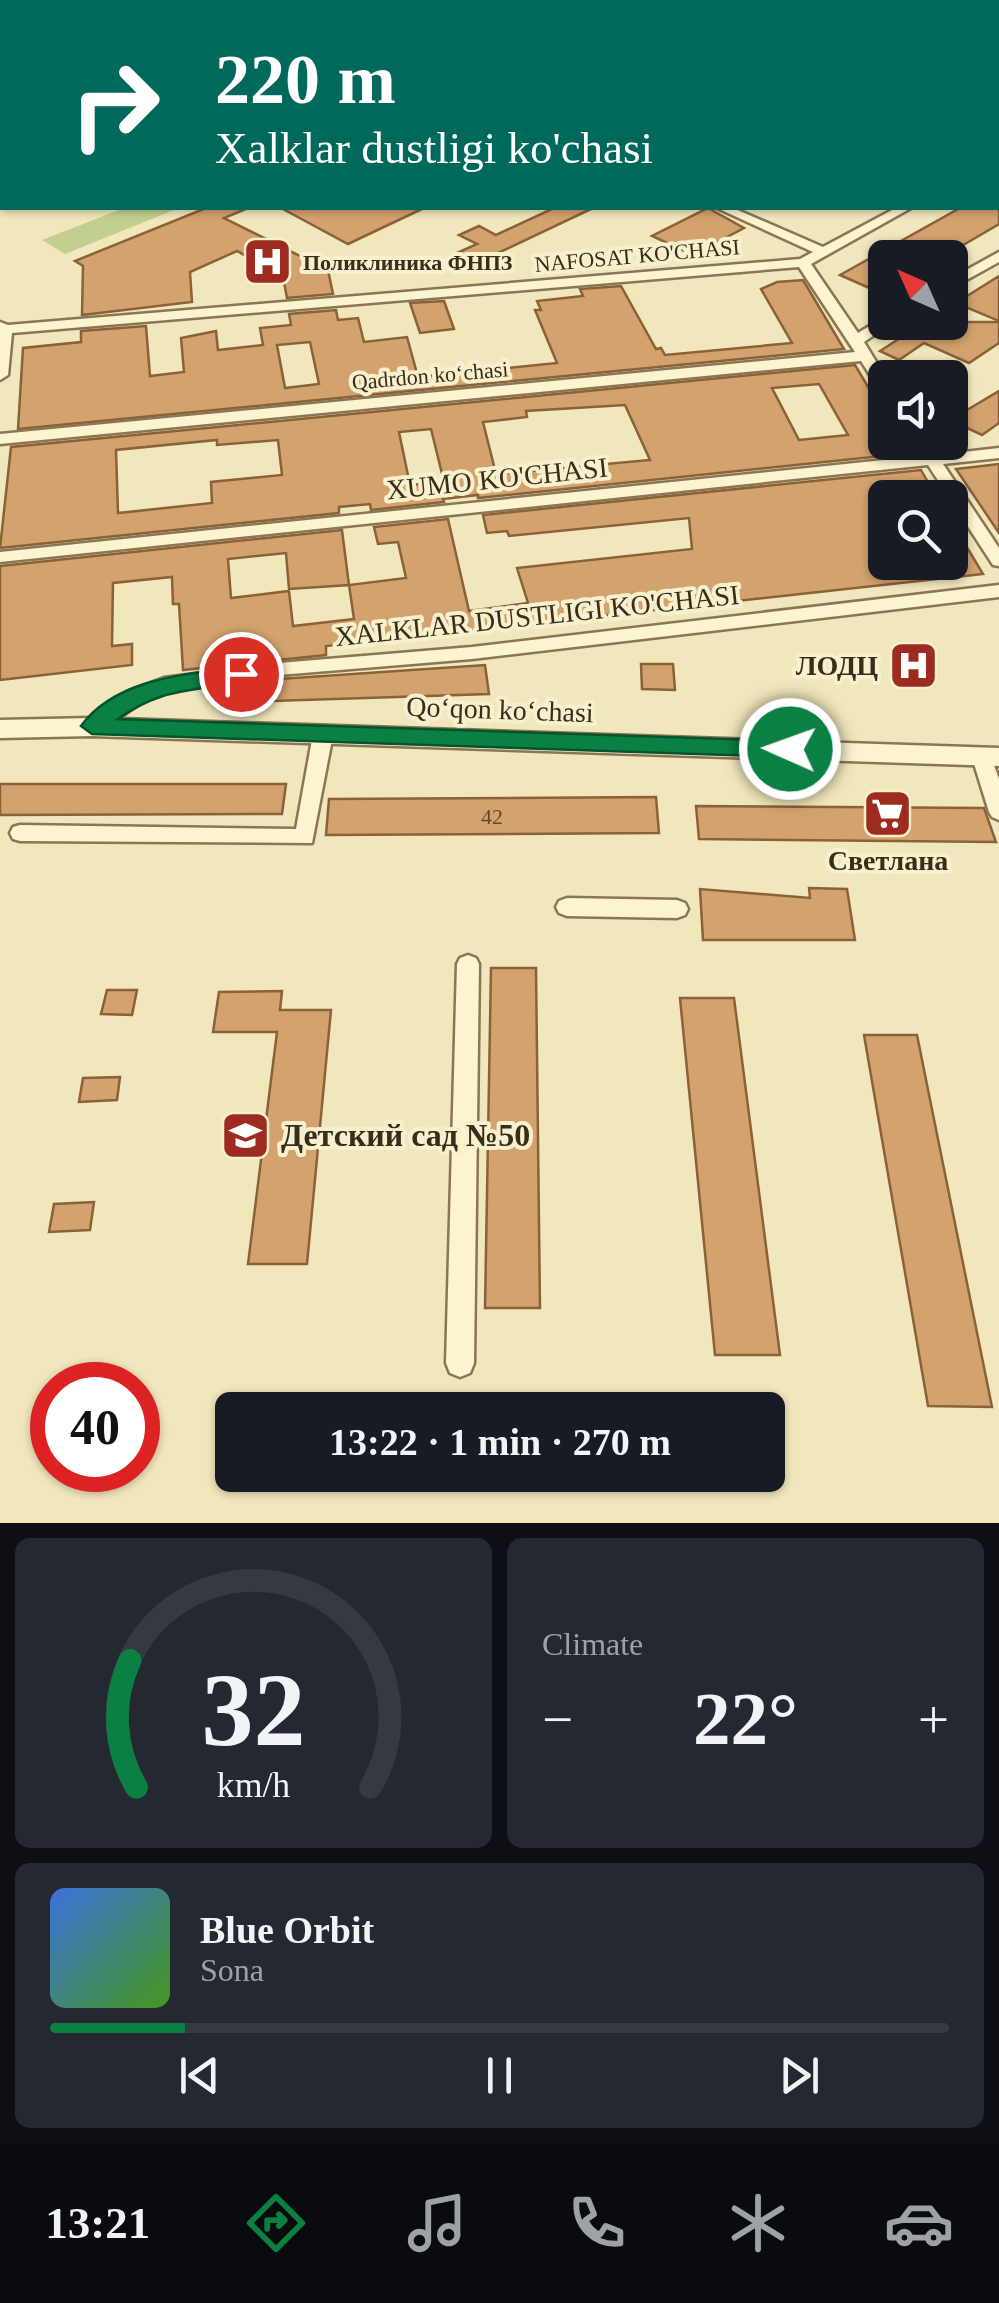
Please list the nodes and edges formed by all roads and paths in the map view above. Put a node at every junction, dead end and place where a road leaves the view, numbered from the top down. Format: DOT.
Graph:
graph roads {
  1 [pos="729,210"];
  2 [pos="901,210"];
  3 [pos="824,252"];
  4 [pos="999,256"];
  5 [pos="803,263"];
  6 [pos="968,274"];
  7 [pos="2,329"];
  8 [pos="868,333"];
  9 [pos="856,341"];
  10 [pos="864,356"];
  11 [pos="868,362"];
  12 [pos="0,375"];
  13 [pos="999,438"];
  14 [pos="0,439"];
  15 [pos="999,454"];
  16 [pos="974,456"];
  17 [pos="933,461"];
  18 [pos="0,557"];
  19 [pos="999,561"];
  20 [pos="999,591"];
  21 [pos="92,726"];
  22 [pos="0,729"];
  23 [pos="323,734"];
  24 [pos="991,757"];
  25 [pos="999,812"];
  26 [pos="20,832"];
  27 [pos="567,907"];
  28 [pos="677,909"];
  29 [pos="468,964"];
  30 [pos="460,1363"];
  1 -- 3 [label="street"];
  2 -- 3 [label="street, NAFOSAT KO'CHASI"];
  3 -- 5 [label="street, NAFOSAT KO'CHASI"];
  4 -- 6 [label="street"];
  5 -- 7 [label="street, NAFOSAT KO'CHASI"];
  5 -- 9 [label="street"];
  7 -- 12 [label="street"];
  8 -- 9 [label="street"];
  9 -- 10 [label="street"];
  10 -- 11 [label="street"];
  10 -- 14 [label="street, Qadrdon koʻchasi"];
  13 -- 16 [label="street"];
  15 -- 16 [label="street, XUMO KO'CHASI"];
  16 -- 17 [label="street, XUMO KO'CHASI"];
  17 -- 18 [label="street, XUMO KO'CHASI"];
  17 -- 19 [label="street"];
  20 -- 21 [label="street, XALKLAR DUSTLIGI KO'CHASI"];
  21 -- 22 [label="street, Qoʻqon koʻchasi"];
  21 -- 23 [label="street, Qoʻqon koʻchasi"];
  23 -- 24 [label="street, Qoʻqon koʻchasi"];
  23 -- 26 [label="street"];
  24 -- 25 [label="street"];
  27 -- 28 [label="street"];
  29 -- 30 [label="street"];
}
